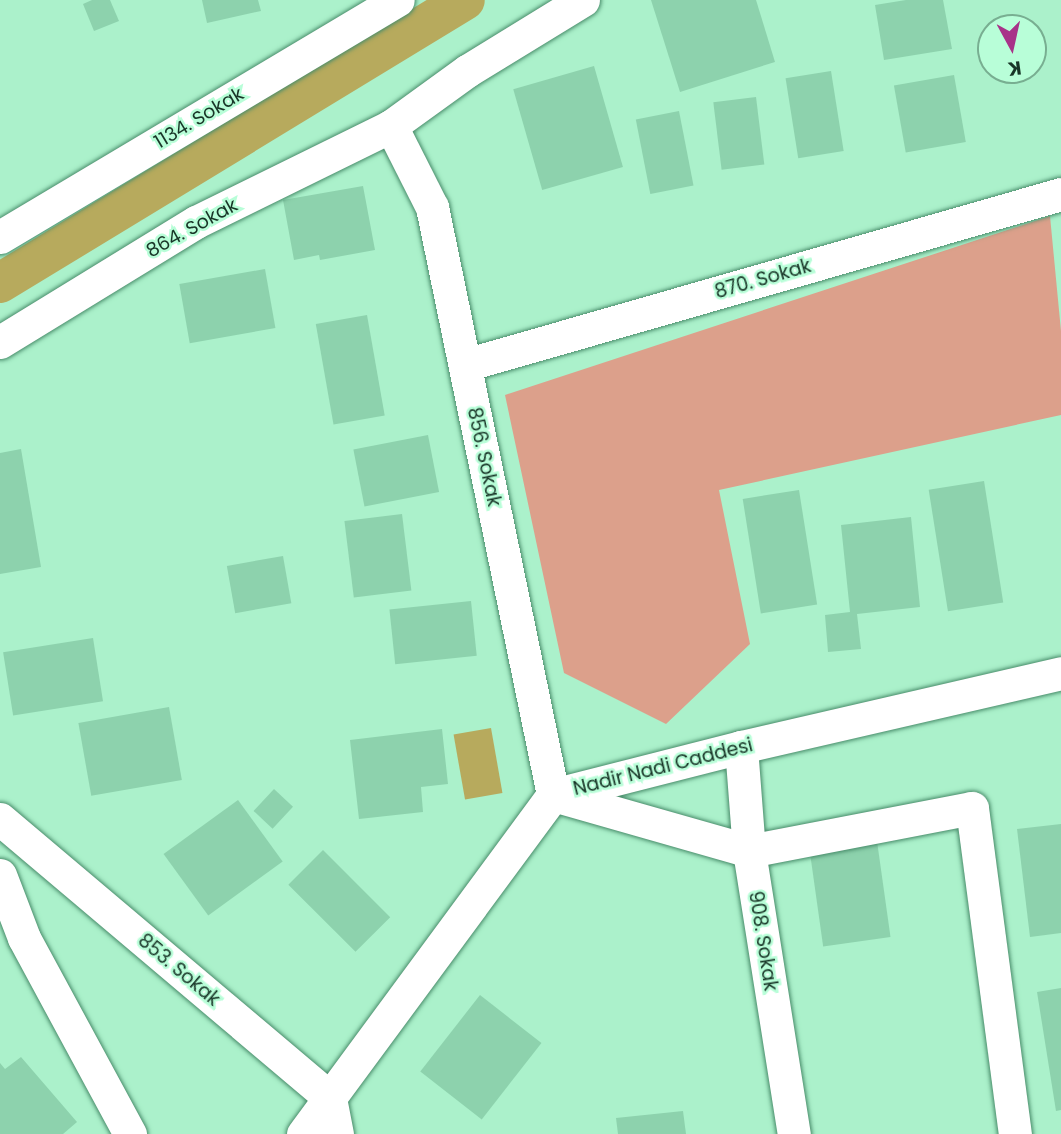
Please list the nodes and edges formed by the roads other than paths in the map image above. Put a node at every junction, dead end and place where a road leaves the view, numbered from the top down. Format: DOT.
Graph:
graph roads {
  1 [pos="398,0"];
  2 [pos="583,0"];
  3 [pos="391,126"];
  4 [pos="1061,194"];
  5 [pos="0,237"];
  6 [pos="0,342"];
  7 [pos="465,365"];
  8 [pos="1061,673"];
  9 [pos="741,747"];
  10 [pos="553,795"];
  11 [pos="0,819"];
  12 [pos="749,851"];
  13 [pos="0,875"];
  14 [pos="330,1098"];
  15 [pos="130,1134"];
  16 [pos="303,1134"];
  17 [pos="337,1134"];
  18 [pos="794,1134"];
  19 [pos="1015,1134"];
  1 -- 5 [label="street, 1134. Sokak"];
  2 -- 3 [label="street, 864. Sokak"];
  3 -- 6 [label="street, 864. Sokak"];
  3 -- 7 [label="street, 856. Sokak"];
  4 -- 7 [label="street, 870. Sokak"];
  7 -- 10 [label="street, 856. Sokak"];
  8 -- 9 [label="street, Nadir Nadi Caddesi"];
  9 -- 10 [label="street, Nadir Nadi Caddesi"];
  9 -- 12 [label="street, 908. Sokak"];
  10 -- 12 [label="street"];
  10 -- 14 [label="street, Nadir Nadi Caddesi"];
  11 -- 14 [label="street, 853. Sokak"];
  12 -- 18 [label="street, 908. Sokak"];
  12 -- 19 [label="street"];
  13 -- 15 [label="street"];
  14 -- 16 [label="street, Nadir Nadi Caddesi"];
  14 -- 17 [label="street"];
}
